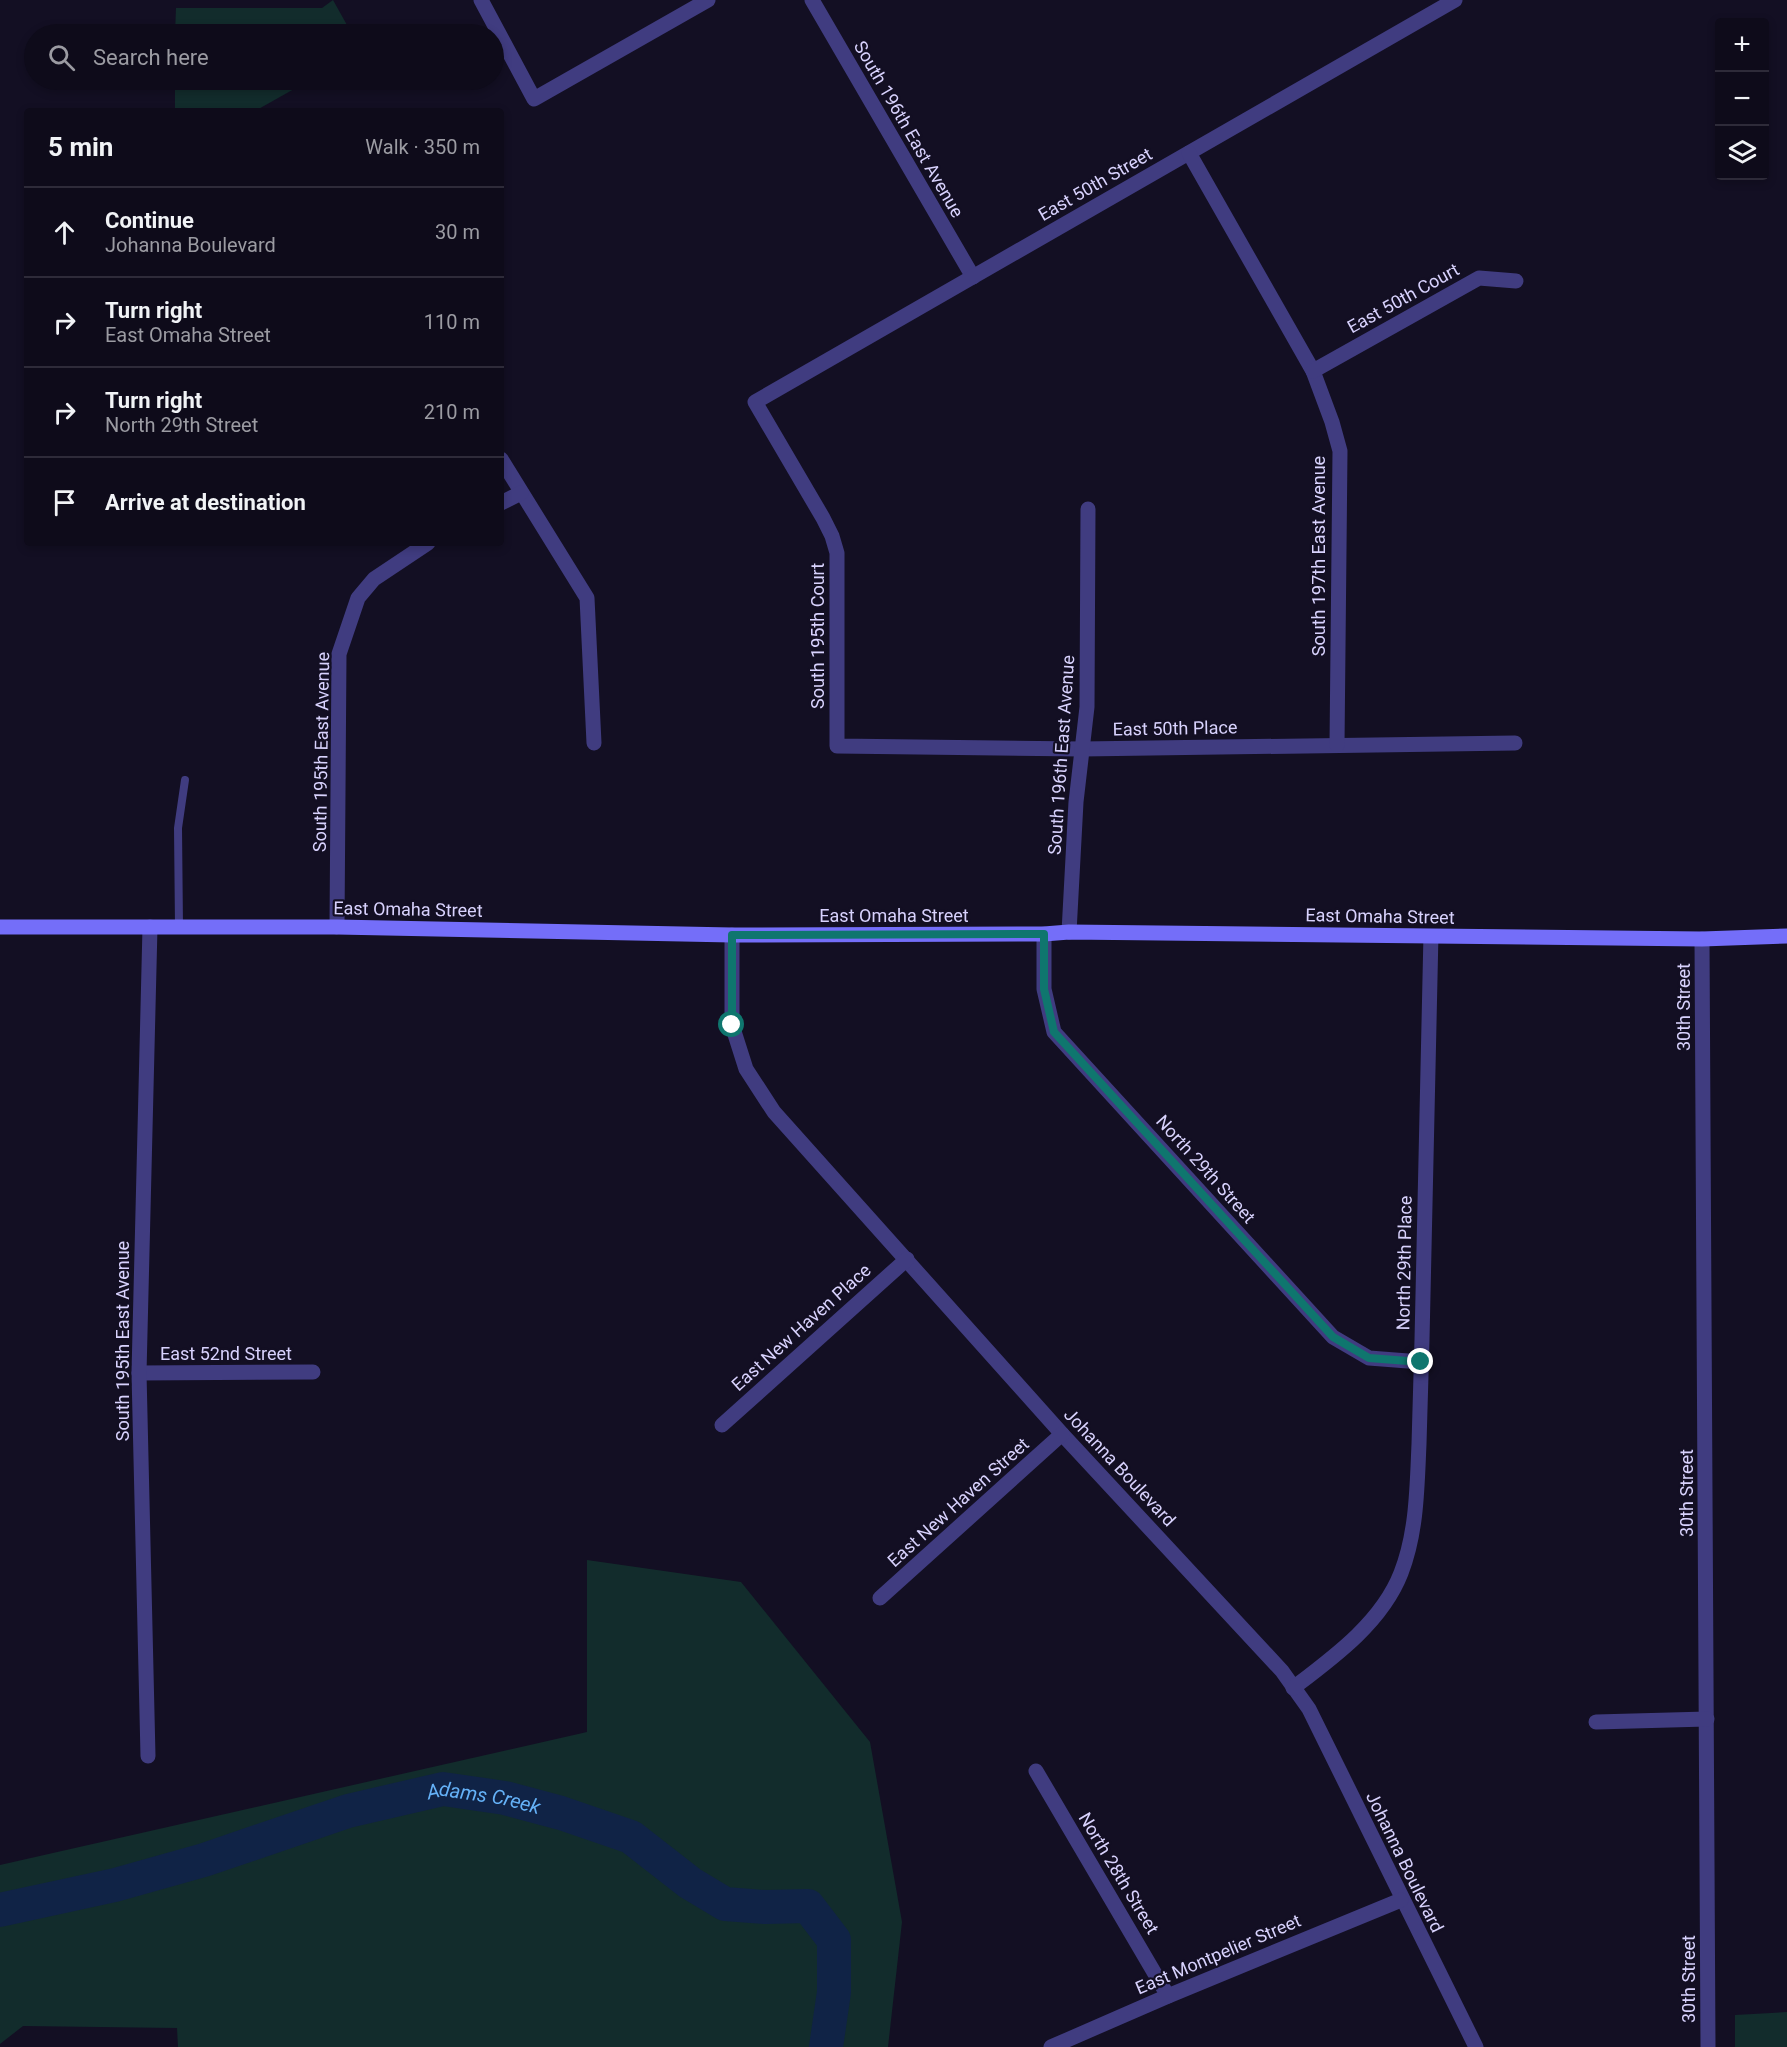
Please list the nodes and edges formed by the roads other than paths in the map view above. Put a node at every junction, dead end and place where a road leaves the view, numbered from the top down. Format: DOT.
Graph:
graph roads {
  1 [pos="481,0"];
  2 [pos="708,0"];
  3 [pos="812,0"];
  4 [pos="1455,0"];
  5 [pos="494,24"];
  6 [pos="504,43"];
  7 [pos="1189,153"];
  8 [pos="973,277"];
  9 [pos="1516,281"];
  10 [pos="1313,371"];
  11 [pos="755,402"];
  12 [pos="504,464"];
  13 [pos="521,493"];
  14 [pos="504,502"];
  15 [pos="1088,509"];
  16 [pos="424,546"];
  17 [pos="1515,742"];
  18 [pos="594,743"];
  19 [pos="1337,745"];
  20 [pos="837,746"];
  21 [pos="1082,749"];
  22 [pos="185,780"];
  23 [pos="0,927"];
  24 [pos="150,927"];
  25 [pos="179,927"];
  26 [pos="338,927"];
  27 [pos="1069,932"];
  28 [pos="1044,934"];
  29 [pos="732,935"];
  30 [pos="1787,936"];
  31 [pos="1431,937"];
  32 [pos="1702,939"];
  33 [pos="907,1259"];
  34 [pos="1421,1362"];
  35 [pos="313,1372"];
  36 [pos="139,1373"];
  37 [pos="722,1425"];
  38 [pos="1062,1434"];
  39 [pos="879,1598"];
  40 [pos="1293,1688"];
  41 [pos="1707,1719"];
  42 [pos="1596,1722"];
  43 [pos="148,1755"];
  44 [pos="1036,1771"];
  45 [pos="1401,1900"];
  46 [pos="1168,1996"];
  47 [pos="1051,2047"];
  48 [pos="1476,2047"];
  49 [pos="1708,2047"];
  1 -- 5 [label="street"];
  2 -- 6 [label="street"];
  3 -- 8 [label="street, South 196th East Avenue"];
  4 -- 7 [label="street, East 50th Street"];
  7 -- 8 [label="street, East 50th Street"];
  7 -- 10 [label="street, South 197th East Avenue"];
  8 -- 11 [label="street, East 50th Street"];
  9 -- 10 [label="street, East 50th Court"];
  10 -- 19 [label="street, South 197th East Avenue"];
  11 -- 20 [label="street, South 195th Court"];
  12 -- 13 [label="street"];
  13 -- 14 [label="street"];
  13 -- 18 [label="street"];
  15 -- 21 [label="street, South 196th East Avenue"];
  16 -- 26 [label="street, South 195th East Avenue"];
  17 -- 19 [label="street, East 50th Place"];
  19 -- 21 [label="street, East 50th Place"];
  20 -- 21 [label="street, East 50th Place"];
  21 -- 27 [label="street, South 196th East Avenue"];
  22 -- 25 [label="lane"];
  23 -- 24 [label="street, East Omaha Street"];
  24 -- 25 [label="street, East Omaha Street"];
  24 -- 36 [label="street, South 195th East Avenue"];
  25 -- 26 [label="street, East Omaha Street"];
  26 -- 29 [label="street, East Omaha Street"];
  27 -- 28 [label="street, East Omaha Street"];
  27 -- 31 [label="street, East Omaha Street"];
  28 -- 29 [label="street, East Omaha Street"];
  28 -- 34 [label="street, North 29th Street"];
  29 -- 33 [label="street, Johanna Boulevard"];
  30 -- 32 [label="street, East Omaha Street"];
  31 -- 32 [label="street, East Omaha Street"];
  31 -- 34 [label="street, North 29th Place"];
  32 -- 41 [label="street, 30th Street"];
  33 -- 37 [label="street, East New Haven Place"];
  33 -- 38 [label="street, Johanna Boulevard"];
  34 -- 40 [label="street, North 29th Place"];
  35 -- 36 [label="street, East 52nd Street"];
  36 -- 43 [label="street, South 195th East Avenue"];
  38 -- 39 [label="street, East New Haven Street"];
  38 -- 40 [label="street, Johanna Boulevard"];
  40 -- 45 [label="street, Johanna Boulevard"];
  41 -- 42 [label="street"];
  41 -- 49 [label="street, 30th Street"];
  44 -- 46 [label="street, North 28th Street"];
  45 -- 46 [label="street, East Montpelier Street"];
  45 -- 48 [label="street, Johanna Boulevard"];
  46 -- 47 [label="street, East Montpelier Street"];
}
